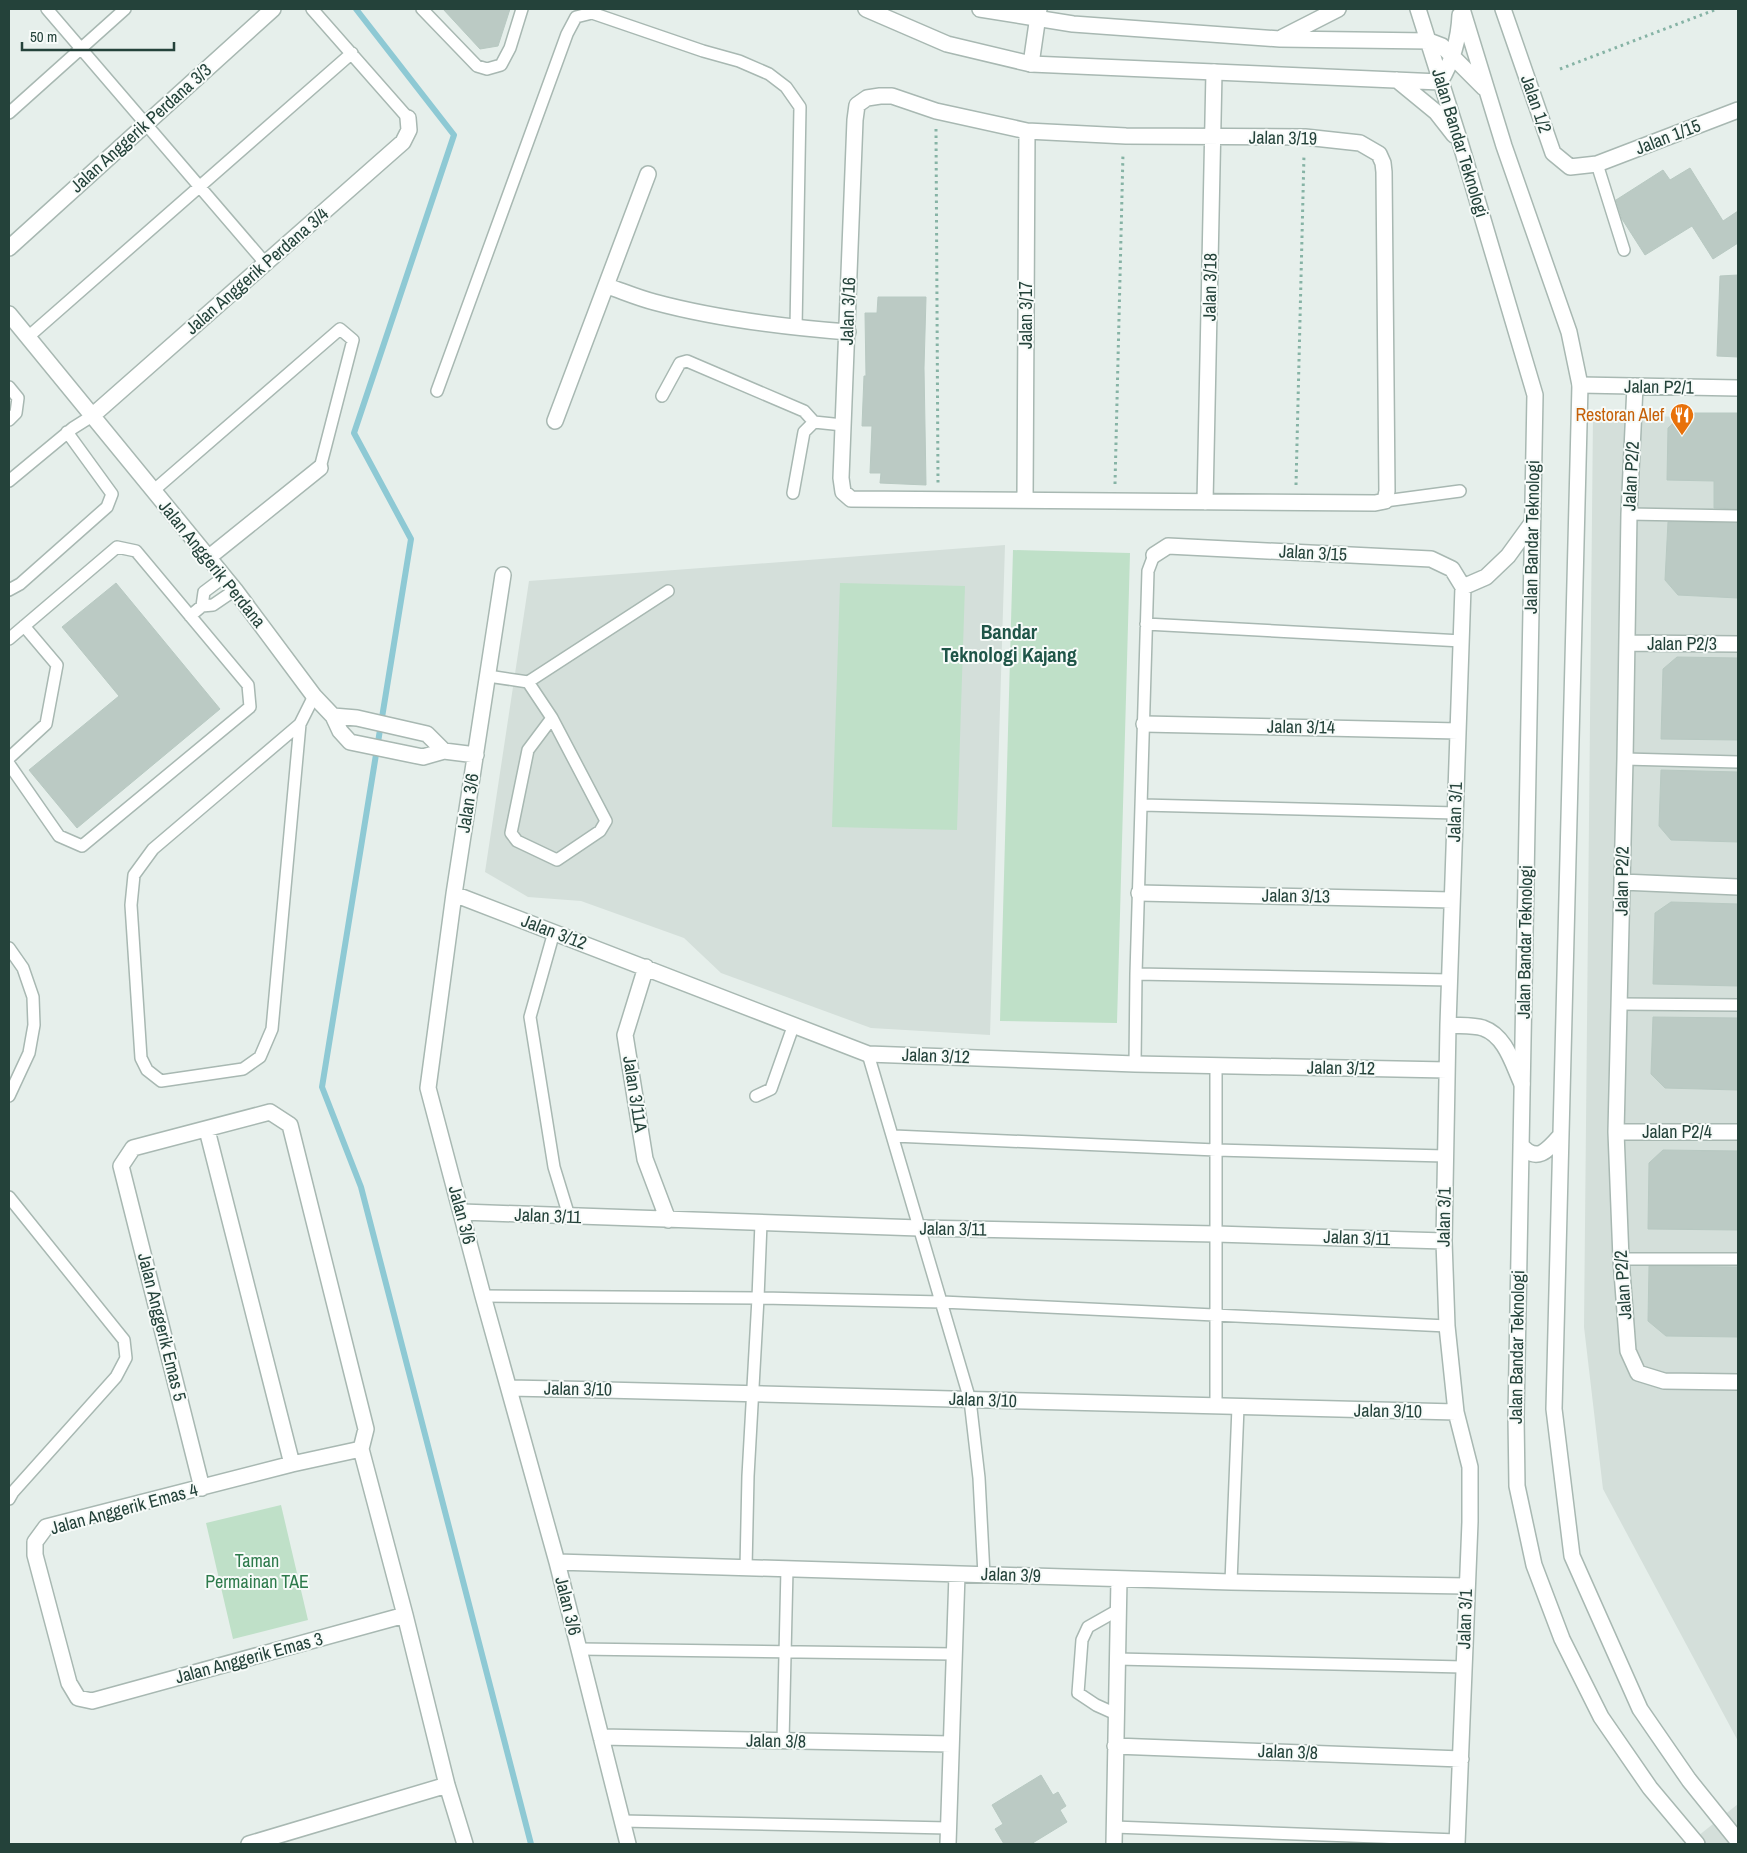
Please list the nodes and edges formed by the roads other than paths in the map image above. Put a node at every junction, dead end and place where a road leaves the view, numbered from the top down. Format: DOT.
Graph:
graph roads {
  1 [pos="47,9"];
  2 [pos="125,9"];
  3 [pos="273,9"];
  4 [pos="312,9"];
  5 [pos="422,9"];
  6 [pos="522,9"];
  7 [pos="866,9"];
  8 [pos="980,9"];
  9 [pos="1338,9"];
  10 [pos="1418,9"];
  11 [pos="1461,9"];
  12 [pos="1503,9"];
  13 [pos="1038,14"];
  14 [pos="1280,39"];
  15 [pos="1429,41"];
  16 [pos="80,48"];
  17 [pos="352,53"];
  18 [pos="1452,55"];
  19 [pos="1031,64"];
  20 [pos="1214,72"];
  21 [pos="1397,80"];
  22 [pos="1440,82"];
  23 [pos="1486,90"];
  24 [pos="1738,110"];
  25 [pos="9,113"];
  26 [pos="408,118"];
  27 [pos="855,120"];
  28 [pos="146,123"];
  29 [pos="1027,131"];
  30 [pos="1214,137"];
  31 [pos="1460,142"];
  32 [pos="1597,164"];
  33 [pos="648,174"];
  34 [pos="200,188"];
  35 [pos="9,248"];
  36 [pos="1624,250"];
  37 [pos="266,264"];
  38 [pos="607,286"];
  39 [pos="9,314"];
  40 [pos="796,328"];
  41 [pos="848,332"];
  42 [pos="28,337"];
  43 [pos="1580,386"];
  44 [pos="1635,386"];
  45 [pos="9,387"];
  46 [pos="1738,388"];
  47 [pos="437,391"];
  48 [pos="662,396"];
  49 [pos="92,416"];
  50 [pos="9,420"];
  51 [pos="554,421"];
  52 [pos="814,422"];
  53 [pos="843,425"];
  54 [pos="67,432"];
  55 [pos="320,468"];
  56 [pos="9,482"];
  57 [pos="153,491"];
  58 [pos="1460,491"];
  59 [pos="793,493"];
  60 [pos="1025,500"];
  61 [pos="1385,501"];
  62 [pos="1204,502"];
  63 [pos="1629,514"];
  64 [pos="1738,516"];
  65 [pos="1532,523"];
  66 [pos="1154,555"];
  67 [pos="208,558"];
  68 [pos="503,575"];
  69 [pos="224,576"];
  70 [pos="1463,587"];
  71 [pos="9,590"];
  72 [pos="235,590"];
  73 [pos="668,591"];
  74 [pos="202,606"];
  75 [pos="190,616"];
  76 [pos="1146,624"];
  77 [pos="24,626"];
  78 [pos="9,639"];
  79 [pos="1462,641"];
  80 [pos="1627,643"];
  81 [pos="1738,644"];
  82 [pos="488,676"];
  83 [pos="528,682"];
  84 [pos="314,696"];
  85 [pos="333,716"];
  86 [pos="552,718"];
  87 [pos="300,724"];
  88 [pos="1144,724"];
  89 [pos="1458,731"];
  90 [pos="444,750"];
  91 [pos="476,755"];
  92 [pos="9,758"];
  93 [pos="1625,759"];
  94 [pos="1738,762"];
  95 [pos="9,764"];
  96 [pos="1142,805"];
  97 [pos="1456,813"];
  98 [pos="1622,882"];
  99 [pos="1738,887"];
  100 [pos="1139,893"];
  101 [pos="454,894"];
  102 [pos="1452,900"];
  103 [pos="554,932"];
  104 [pos="9,948"];
  105 [pos="646,968"];
  106 [pos="1136,974"];
  107 [pos="1450,980"];
  108 [pos="1619,1004"];
  109 [pos="1738,1005"];
  110 [pos="794,1024"];
  111 [pos="1448,1025"];
  112 [pos="868,1054"];
  113 [pos="1135,1064"];
  114 [pos="1216,1065"];
  115 [pos="1447,1070"];
  116 [pos="1522,1084"];
  117 [pos="9,1096"];
  118 [pos="756,1096"];
  119 [pos="207,1130"];
  120 [pos="1616,1132"];
  121 [pos="1738,1132"];
  122 [pos="1561,1135"];
  123 [pos="894,1136"];
  124 [pos="1521,1145"];
  125 [pos="1216,1150"];
  126 [pos="1445,1156"];
  127 [pos="9,1197"];
  128 [pos="462,1212"];
  129 [pos="569,1216"];
  130 [pos="668,1220"];
  131 [pos="761,1223"];
  132 [pos="919,1228"];
  133 [pos="1216,1234"];
  134 [pos="1444,1241"];
  135 [pos="1621,1259"];
  136 [pos="1738,1259"];
  137 [pos="483,1296"];
  138 [pos="758,1298"];
  139 [pos="942,1302"];
  140 [pos="1216,1314"];
  141 [pos="1447,1326"];
  142 [pos="1738,1382"];
  143 [pos="509,1388"];
  144 [pos="753,1392"];
  145 [pos="970,1400"];
  146 [pos="1216,1406"];
  147 [pos="1238,1407"];
  148 [pos="1456,1412"];
  149 [pos="361,1449"];
  150 [pos="292,1464"];
  151 [pos="202,1488"];
  152 [pos="9,1499"];
  153 [pos="557,1562"];
  154 [pos="746,1568"];
  155 [pos="787,1569"];
  156 [pos="957,1574"];
  157 [pos="984,1574"];
  158 [pos="1119,1579"];
  159 [pos="1231,1582"];
  160 [pos="1466,1586"];
  161 [pos="1118,1610"];
  162 [pos="405,1615"];
  163 [pos="579,1649"];
  164 [pos="785,1652"];
  165 [pos="954,1654"];
  166 [pos="1117,1659"];
  167 [pos="1463,1667"];
  168 [pos="92,1701"];
  169 [pos="1116,1714"];
  170 [pos="601,1737"];
  171 [pos="784,1741"];
  172 [pos="951,1744"];
  173 [pos="1115,1746"];
  174 [pos="1461,1759"];
  175 [pos="447,1786"];
  176 [pos="622,1821"];
  177 [pos="948,1828"];
  178 [pos="1114,1828"];
  179 [pos="1738,1841"];
  180 [pos="1457,1842"];
  181 [pos="249,1844"];
  182 [pos="465,1844"];
  183 [pos="628,1844"];
  184 [pos="948,1844"];
  185 [pos="1114,1844"];
  186 [pos="1697,1844"];
  1 -- 16 [label="lane"];
  2 -- 16 [label="lane"];
  3 -- 28 [label="street, Jalan Anggerik Perdana 3/3"];
  4 -- 17 [label="lane"];
  5 -- 6 [label="lane"];
  7 -- 19 [label="street"];
  8 -- 13 [label="street"];
  9 -- 14 [label="street"];
  10 -- 15 [label="street, Jalan Bandar Teknologi"];
  11 -- 18 [label="street"];
  11 -- 23 [label="street"];
  12 -- 32 [label="street, Jalan 1/2"];
  13 -- 14 [label="street"];
  13 -- 19 [label="street"];
  14 -- 15 [label="street"];
  15 -- 18 [label="street"];
  15 -- 22 [label="street, Jalan Bandar Teknologi"];
  16 -- 25 [label="lane"];
  16 -- 28 [label="lane"];
  17 -- 26 [label="lane"];
  17 -- 34 [label="lane"];
  18 -- 22 [label="street"];
  18 -- 23 [label="street"];
  19 -- 20 [label="street"];
  20 -- 21 [label="street"];
  20 -- 30 [label="street, Jalan 3/18"];
  21 -- 22 [label="street"];
  21 -- 31 [label="street"];
  22 -- 31 [label="street, Jalan Bandar Teknologi"];
  23 -- 43 [label="street"];
  24 -- 32 [label="street, Jalan 1/15"];
  26 -- 37 [label="street, Jalan Anggerik Perdana 3/4"];
  27 -- 29 [label="street, Jalan 3/19"];
  27 -- 41 [label="street, Jalan 3/16"];
  28 -- 34 [label="lane"];
  28 -- 35 [label="street, Jalan Anggerik Perdana 3/3"];
  29 -- 30 [label="street, Jalan 3/19"];
  29 -- 60 [label="street, Jalan 3/17"];
  30 -- 61 [label="street, Jalan 3/19"];
  30 -- 62 [label="street, Jalan 3/18"];
  31 -- 65 [label="street, Jalan Bandar Teknologi"];
  32 -- 36 [label="lane"];
  33 -- 38 [label="street"];
  34 -- 37 [label="lane"];
  34 -- 42 [label="lane"];
  37 -- 49 [label="street, Jalan Anggerik Perdana 3/4"];
  38 -- 40 [label="street"];
  38 -- 51 [label="street"];
  39 -- 42 [label="street, Jalan Anggerik Perdana"];
  40 -- 41 [label="street"];
  40 -- 47 [label="lane"];
  41 -- 53 [label="street, Jalan 3/16"];
  42 -- 49 [label="street, Jalan Anggerik Perdana"];
  43 -- 44 [label="street, Jalan P2/1"];
  43 -- 122 [label="street"];
  44 -- 46 [label="street, Jalan P2/1"];
  44 -- 63 [label="street, Jalan P2/2"];
  45 -- 50 [label="lane"];
  48 -- 52 [label="lane"];
  49 -- 54 [label="lane"];
  49 -- 57 [label="street, Jalan Anggerik Perdana"];
  52 -- 53 [label="lane"];
  52 -- 59 [label="lane"];
  53 -- 60 [label="street, Jalan 3/16"];
  54 -- 56 [label="lane"];
  54 -- 71 [label="lane"];
  55 -- 57 [label="lane"];
  55 -- 67 [label="street"];
  57 -- 67 [label="street, Jalan Anggerik Perdana"];
  58 -- 61 [label="lane"];
  60 -- 62 [label="street"];
  61 -- 62 [label="street"];
  63 -- 64 [label="lane"];
  63 -- 80 [label="street, Jalan P2/2"];
  65 -- 70 [label="street"];
  65 -- 116 [label="street, Jalan Bandar Teknologi"];
  66 -- 70 [label="street, Jalan 3/15"];
  66 -- 76 [label="lane"];
  67 -- 69 [label="street, Jalan Anggerik Perdana"];
  68 -- 82 [label="street, Jalan 3/6"];
  69 -- 72 [label="street, Jalan Anggerik Perdana"];
  69 -- 74 [label="lane"];
  70 -- 79 [label="street, Jalan 3/1"];
  72 -- 74 [label="lane"];
  72 -- 84 [label="street, Jalan Anggerik Perdana"];
  73 -- 83 [label="lane"];
  74 -- 75 [label="lane"];
  75 -- 77 [label="lane"];
  75 -- 95 [label="lane"];
  76 -- 79 [label="lane"];
  76 -- 88 [label="lane"];
  77 -- 78 [label="lane"];
  77 -- 92 [label="lane"];
  79 -- 89 [label="street, Jalan 3/1"];
  80 -- 81 [label="street, Jalan P2/3"];
  80 -- 93 [label="street, Jalan P2/2"];
  82 -- 83 [label="lane"];
  82 -- 91 [label="street, Jalan 3/6"];
  83 -- 86 [label="lane"];
  84 -- 85 [label="street, Jalan Anggerik Perdana"];
  84 -- 87 [label="lane"];
  85 -- 90 [label="street"];
  85 -- 90 [label="street, Jalan Anggerik Perdana"];
  86 -- 86 [label="lane"];
  87 -- 87 [label="lane"];
  88 -- 89 [label="street, Jalan 3/14"];
  88 -- 96 [label="lane"];
  89 -- 97 [label="street, Jalan 3/1"];
  90 -- 91 [label="street, Jalan Anggerik Perdana"];
  91 -- 101 [label="street, Jalan 3/6"];
  93 -- 94 [label="lane"];
  93 -- 98 [label="street, Jalan P2/2"];
  96 -- 97 [label="lane"];
  96 -- 100 [label="lane"];
  97 -- 102 [label="street, Jalan 3/1"];
  98 -- 99 [label="street"];
  98 -- 108 [label="street, Jalan P2/2"];
  100 -- 102 [label="street, Jalan 3/13"];
  100 -- 106 [label="lane"];
  101 -- 103 [label="street, Jalan 3/12"];
  101 -- 128 [label="street, Jalan 3/6"];
  102 -- 107 [label="street, Jalan 3/1"];
  103 -- 105 [label="street, Jalan 3/12"];
  103 -- 129 [label="lane"];
  104 -- 117 [label="lane"];
  105 -- 110 [label="street, Jalan 3/12"];
  105 -- 130 [label="street, Jalan 3/11A"];
  106 -- 107 [label="lane"];
  106 -- 113 [label="lane"];
  107 -- 111 [label="street, Jalan 3/1"];
  108 -- 109 [label="lane"];
  108 -- 120 [label="street, Jalan P2/2"];
  110 -- 112 [label="street, Jalan 3/12"];
  110 -- 118 [label="lane"];
  111 -- 115 [label="street, Jalan 3/1"];
  111 -- 116 [label="street"];
  112 -- 113 [label="street, Jalan 3/12"];
  112 -- 123 [label="lane"];
  113 -- 114 [label="street, Jalan 3/12"];
  114 -- 115 [label="street, Jalan 3/12"];
  114 -- 125 [label="lane"];
  115 -- 126 [label="street, Jalan 3/1"];
  116 -- 124 [label="street, Jalan Bandar Teknologi"];
  119 -- 149 [label="street"];
  119 -- 150 [label="street"];
  119 -- 151 [label="street, Jalan Anggerik Emas 5"];
  120 -- 121 [label="street, Jalan P2/4"];
  120 -- 135 [label="street, Jalan P2/2"];
  122 -- 124 [label="street"];
  122 -- 179 [label="street"];
  123 -- 125 [label="lane"];
  123 -- 132 [label="lane"];
  124 -- 186 [label="street, Jalan Bandar Teknologi"];
  125 -- 126 [label="lane"];
  125 -- 133 [label="lane"];
  126 -- 134 [label="street, Jalan 3/1"];
  127 -- 152 [label="lane"];
  128 -- 129 [label="street, Jalan 3/11"];
  128 -- 137 [label="street, Jalan 3/6"];
  129 -- 130 [label="street, Jalan 3/11"];
  130 -- 131 [label="street, Jalan 3/11"];
  131 -- 132 [label="street, Jalan 3/11"];
  131 -- 138 [label="lane"];
  132 -- 133 [label="street, Jalan 3/11"];
  132 -- 139 [label="lane"];
  133 -- 134 [label="street, Jalan 3/11"];
  133 -- 140 [label="lane"];
  134 -- 141 [label="street, Jalan 3/1"];
  135 -- 136 [label="lane"];
  135 -- 142 [label="street, Jalan P2/2"];
  137 -- 138 [label="lane"];
  137 -- 143 [label="street, Jalan 3/6"];
  138 -- 139 [label="lane"];
  138 -- 144 [label="lane"];
  139 -- 140 [label="lane"];
  139 -- 145 [label="lane"];
  140 -- 141 [label="lane"];
  140 -- 146 [label="lane"];
  141 -- 148 [label="street, Jalan 3/1"];
  143 -- 144 [label="street, Jalan 3/10"];
  143 -- 153 [label="street, Jalan 3/6"];
  144 -- 145 [label="street, Jalan 3/10"];
  144 -- 154 [label="lane"];
  145 -- 146 [label="street, Jalan 3/10"];
  145 -- 157 [label="lane"];
  146 -- 147 [label="street, Jalan 3/10"];
  147 -- 148 [label="street, Jalan 3/10"];
  147 -- 159 [label="lane"];
  148 -- 160 [label="street, Jalan 3/1"];
  149 -- 150 [label="street, Jalan Anggerik Emas 4"];
  149 -- 162 [label="street"];
  150 -- 151 [label="street, Jalan Anggerik Emas 4"];
  151 -- 168 [label="street, Jalan Anggerik Emas 4"];
  153 -- 154 [label="street, Jalan 3/9"];
  153 -- 163 [label="street, Jalan 3/6"];
  154 -- 155 [label="street, Jalan 3/9"];
  155 -- 156 [label="street, Jalan 3/9"];
  155 -- 164 [label="lane"];
  156 -- 157 [label="street, Jalan 3/9"];
  156 -- 165 [label="street"];
  157 -- 158 [label="street, Jalan 3/9"];
  158 -- 159 [label="street, Jalan 3/9"];
  158 -- 161 [label="street"];
  159 -- 160 [label="street, Jalan 3/9"];
  160 -- 167 [label="street, Jalan 3/1"];
  161 -- 166 [label="street"];
  161 -- 169 [label="lane"];
  162 -- 168 [label="street, Jalan Anggerik Emas 3"];
  162 -- 175 [label="street"];
  163 -- 164 [label="lane"];
  163 -- 170 [label="street, Jalan 3/6"];
  164 -- 165 [label="lane"];
  164 -- 171 [label="lane"];
  165 -- 172 [label="street"];
  166 -- 167 [label="lane"];
  166 -- 169 [label="street"];
  167 -- 174 [label="street, Jalan 3/1"];
  169 -- 173 [label="street"];
  170 -- 171 [label="street, Jalan 3/8"];
  170 -- 176 [label="street, Jalan 3/6"];
  171 -- 172 [label="street, Jalan 3/8"];
  172 -- 177 [label="street"];
  173 -- 174 [label="street, Jalan 3/8"];
  173 -- 178 [label="street"];
  174 -- 180 [label="street, Jalan 3/1"];
  175 -- 181 [label="street"];
  175 -- 182 [label="street"];
  176 -- 177 [label="lane"];
  176 -- 183 [label="street, Jalan 3/6"];
  177 -- 184 [label="street"];
  178 -- 180 [label="lane"];
  178 -- 185 [label="street"];
}
